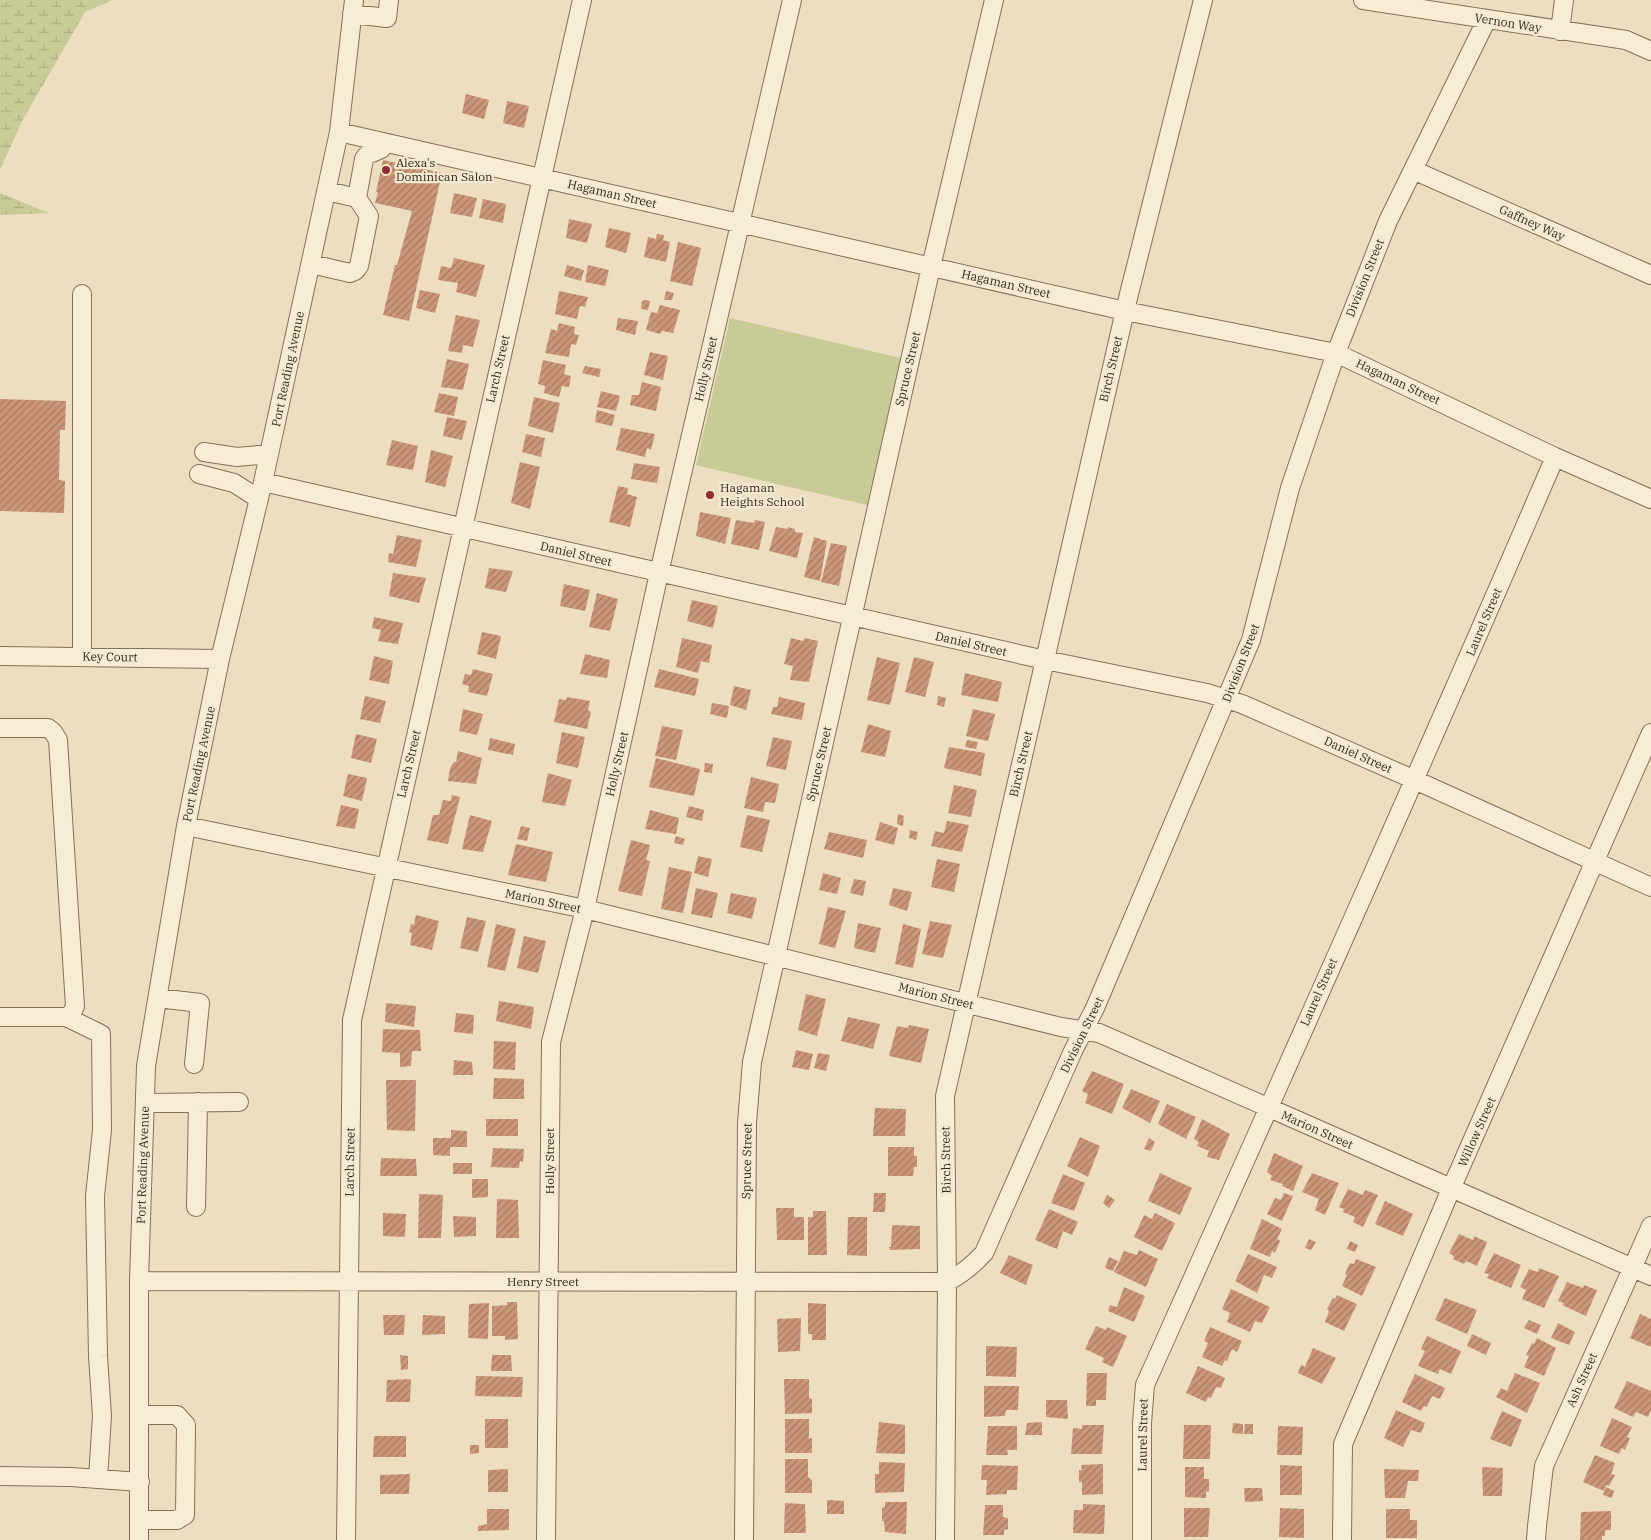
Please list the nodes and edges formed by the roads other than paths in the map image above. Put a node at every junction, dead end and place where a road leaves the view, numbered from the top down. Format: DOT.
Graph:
graph roads {
  1 [pos="389,0"];
  2 [pos="582,0"];
  3 [pos="792,0"];
  4 [pos="994,0"];
  5 [pos="1203,0"];
  6 [pos="1363,0"];
  7 [pos="1564,0"];
  8 [pos="353,7"];
  9 [pos="1487,19"];
  10 [pos="1560,31"];
  11 [pos="1651,51"];
  12 [pos="339,132"];
  13 [pos="383,142"];
  14 [pos="1413,170"];
  15 [pos="542,178"];
  16 [pos="327,191"];
  17 [pos="357,198"];
  18 [pos="740,223"];
  19 [pos="311,264"];
  20 [pos="931,267"];
  21 [pos="1651,276"];
  22 [pos="82,294"];
  23 [pos="1125,311"];
  24 [pos="1336,353"];
  25 [pos="204,452"];
  26 [pos="269,454"];
  27 [pos="1555,457"];
  28 [pos="199,474"];
  29 [pos="261,491"];
  30 [pos="1651,499"];
  31 [pos="462,528"];
  32 [pos="660,573"];
  33 [pos="852,617"];
  34 [pos="0,656"];
  35 [pos="82,657"];
  36 [pos="220,659"];
  37 [pos="1044,660"];
  38 [pos="1226,700"];
  39 [pos="0,728"];
  40 [pos="1651,734"];
  41 [pos="1415,780"];
  42 [pos="186,826"];
  43 [pos="1595,862"];
  44 [pos="386,867"];
  45 [pos="1651,887"];
  46 [pos="585,909"];
  47 [pos="776,957"];
  48 [pos="158,998"];
  49 [pos="966,1004"];
  50 [pos="0,1017"];
  51 [pos="66,1017"];
  52 [pos="1083,1031"];
  53 [pos="194,1064"];
  54 [pos="198,1102"];
  55 [pos="239,1102"];
  56 [pos="145,1103"];
  57 [pos="1268,1108"];
  58 [pos="1452,1189"];
  59 [pos="196,1207"];
  60 [pos="1651,1226"];
  61 [pos="1633,1268"];
  62 [pos="1651,1276"];
  63 [pos="139,1281"];
  64 [pos="349,1281"];
  65 [pos="549,1282"];
  66 [pos="947,1282"];
  67 [pos="745,1283"];
  68 [pos="139,1415"];
  69 [pos="0,1476"];
  70 [pos="98,1479"];
  71 [pos="140,1482"];
  72 [pos="139,1520"];
  73 [pos="139,1540"];
  74 [pos="346,1540"];
  75 [pos="546,1540"];
  76 [pos="744,1540"];
  77 [pos="945,1540"];
  78 [pos="1142,1540"];
  79 [pos="1342,1540"];
  80 [pos="1536,1540"];
  1 -- 8 [label="street"];
  2 -- 15 [label="street, Larch Street"];
  3 -- 18 [label="street, Holly Street"];
  4 -- 20 [label="street, Spruce Street"];
  5 -- 23 [label="street, Birch Street"];
  6 -- 9 [label="street, Vernon Way"];
  7 -- 10 [label="street"];
  8 -- 12 [label="street, Port Reading Avenue"];
  9 -- 10 [label="street, Vernon Way"];
  9 -- 14 [label="street, Division Street"];
  10 -- 11 [label="street, Vernon Way"];
  12 -- 13 [label="street, Hagaman Street"];
  12 -- 16 [label="street, Port Reading Avenue"];
  13 -- 15 [label="street, Hagaman Street"];
  13 -- 17 [label="street"];
  14 -- 21 [label="street, Gaffney Way"];
  14 -- 24 [label="street, Division Street"];
  15 -- 18 [label="street, Hagaman Street"];
  15 -- 31 [label="street, Larch Street"];
  16 -- 17 [label="street"];
  16 -- 19 [label="street, Port Reading Avenue"];
  17 -- 19 [label="street"];
  18 -- 20 [label="street, Hagaman Street"];
  18 -- 32 [label="street, Holly Street"];
  19 -- 26 [label="street, Port Reading Avenue"];
  20 -- 23 [label="street, Hagaman Street"];
  20 -- 33 [label="street, Spruce Street"];
  22 -- 35 [label="street"];
  23 -- 24 [label="street, Hagaman Street"];
  23 -- 37 [label="street, Birch Street"];
  24 -- 27 [label="street, Hagaman Street"];
  24 -- 38 [label="street, Division Street"];
  25 -- 26 [label="street"];
  26 -- 29 [label="street, Port Reading Avenue"];
  27 -- 30 [label="street, Hagaman Street"];
  27 -- 41 [label="street, Laurel Street"];
  28 -- 29 [label="street, Daniel Street"];
  29 -- 31 [label="street, Daniel Street"];
  29 -- 36 [label="street, Port Reading Avenue"];
  31 -- 32 [label="street, Daniel Street"];
  31 -- 44 [label="street, Larch Street"];
  32 -- 33 [label="street, Daniel Street"];
  32 -- 46 [label="street, Holly Street"];
  33 -- 37 [label="street, Daniel Street"];
  33 -- 47 [label="street, Spruce Street"];
  34 -- 35 [label="street, Key Court"];
  35 -- 36 [label="street, Key Court"];
  36 -- 42 [label="street, Port Reading Avenue"];
  37 -- 38 [label="street, Daniel Street"];
  37 -- 49 [label="street, Birch Street"];
  38 -- 41 [label="street, Daniel Street"];
  38 -- 52 [label="street, Division Street"];
  39 -- 51 [label="street"];
  40 -- 43 [label="street, Willow Street"];
  41 -- 43 [label="street, Daniel Street"];
  41 -- 57 [label="street, Laurel Street"];
  42 -- 44 [label="street, Marion Street"];
  42 -- 48 [label="street, Port Reading Avenue"];
  43 -- 45 [label="street, Daniel Street"];
  43 -- 58 [label="street, Willow Street"];
  44 -- 46 [label="street, Marion Street"];
  44 -- 64 [label="street, Larch Street"];
  46 -- 47 [label="street, Marion Street"];
  46 -- 65 [label="street, Holly Street"];
  47 -- 49 [label="street, Marion Street"];
  47 -- 67 [label="street, Spruce Street"];
  48 -- 53 [label="street"];
  48 -- 56 [label="street, Port Reading Avenue"];
  49 -- 52 [label="street, Marion Street"];
  49 -- 66 [label="street, Birch Street"];
  50 -- 51 [label="street"];
  51 -- 70 [label="street"];
  52 -- 57 [label="street, Marion Street"];
  52 -- 66 [label="street, Division Street"];
  54 -- 55 [label="street"];
  54 -- 56 [label="street"];
  54 -- 59 [label="street"];
  56 -- 63 [label="street, Port Reading Avenue"];
  57 -- 58 [label="street, Marion Street"];
  57 -- 78 [label="street, Laurel Street"];
  58 -- 61 [label="street, Marion Street"];
  58 -- 79 [label="street, Willow Street"];
  60 -- 61 [label="street, Ash Street"];
  61 -- 62 [label="street, Marion Street"];
  61 -- 80 [label="street, Ash Street"];
  63 -- 64 [label="street, Henry Street"];
  63 -- 68 [label="street, Port Reading Avenue"];
  64 -- 65 [label="street, Henry Street"];
  64 -- 74 [label="street, Larch Street"];
  65 -- 67 [label="street, Henry Street"];
  65 -- 75 [label="street, Holly Street"];
  66 -- 67 [label="street, Henry Street"];
  66 -- 77 [label="street, Birch Street"];
  67 -- 76 [label="street, Spruce Street"];
  68 -- 71 [label="street, Port Reading Avenue"];
  68 -- 72 [label="street"];
  69 -- 70 [label="street"];
  70 -- 71 [label="street"];
  71 -- 72 [label="street, Port Reading Avenue"];
  72 -- 73 [label="street, Port Reading Avenue"];
}
